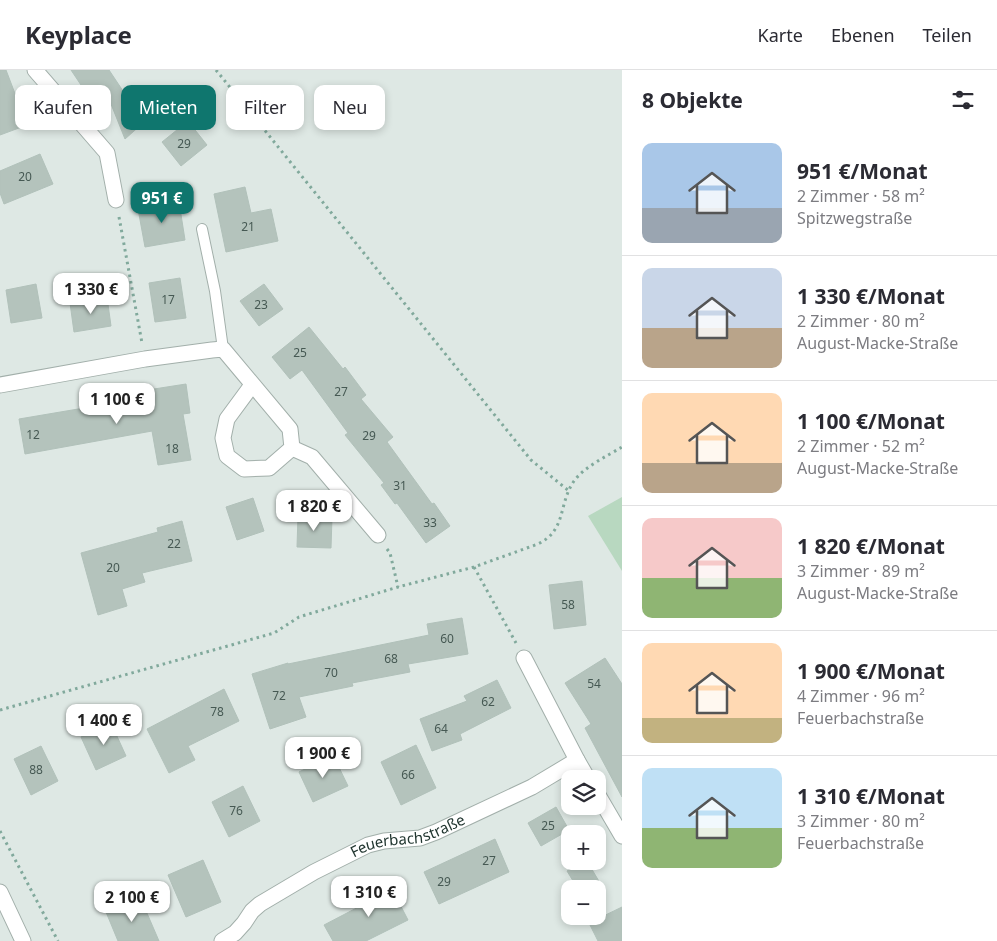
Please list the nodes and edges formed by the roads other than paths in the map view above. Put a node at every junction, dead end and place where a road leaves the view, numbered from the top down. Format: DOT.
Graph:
graph roads {
  1 [pos="35,70"];
  2 [pos="116,200"];
  3 [pos="202,229"];
  4 [pos="223,349"];
  5 [pos="252,384"];
  6 [pos="0,385"];
  7 [pos="292,448"];
  8 [pos="378,535"];
  9 [pos="524,658"];
  10 [pos="577,760"];
  11 [pos="583,770"];
  12 [pos="606,809"];
  13 [pos="622,836"];
  14 [pos="0,892"];
  15 [pos="23,941"];
  16 [pos="222,941"];
  1 -- 2 [label="street"];
  3 -- 4 [label="lane"];
  4 -- 5 [label="street"];
  4 -- 6 [label="street"];
  5 -- 7 [label="street"];
  5 -- 7 [label="street"];
  7 -- 8 [label="street"];
  9 -- 10 [label="street"];
  10 -- 11 [label="street"];
  10 -- 16 [label="street, Feuerbachstraße"];
  12 -- 13 [label="street"];
  14 -- 15 [label="street"];
}
